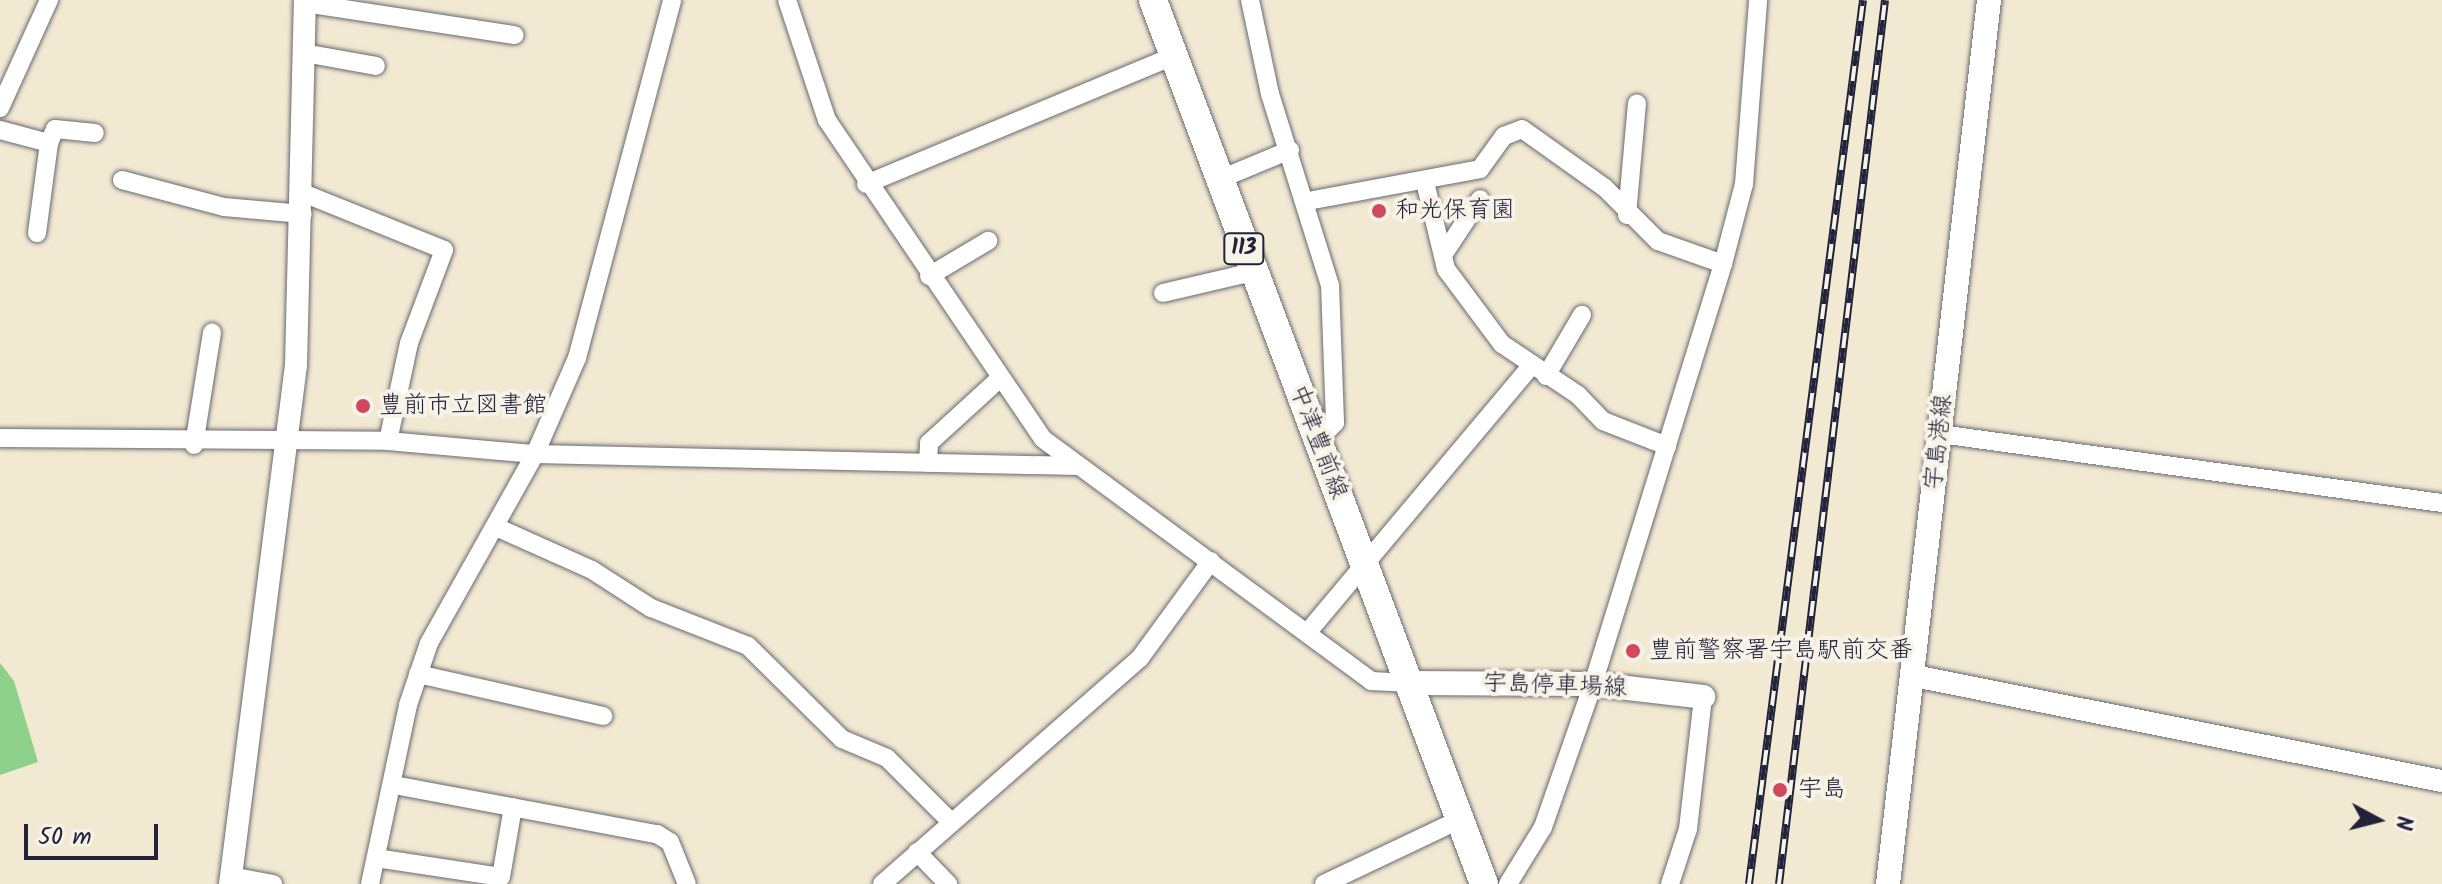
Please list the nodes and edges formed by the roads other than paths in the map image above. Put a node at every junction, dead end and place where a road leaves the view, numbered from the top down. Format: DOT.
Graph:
graph roads {
  1 [pos="49,0"];
  2 [pos="672,0"];
  3 [pos="787,0"];
  4 [pos="1153,0"];
  5 [pos="1250,0"];
  6 [pos="1758,0"];
  7 [pos="1989,0"];
  8 [pos="305,1"];
  9 [pos="515,35"];
  10 [pos="304,53"];
  11 [pos="1171,57"];
  12 [pos="376,66"];
  13 [pos="1637,103"];
  14 [pos="0,108"];
  15 [pos="0,130"];
  16 [pos="95,133"];
  17 [pos="49,143"];
  18 [pos="1290,150"];
  19 [pos="122,180"];
  20 [pos="1218,180"];
  21 [pos="1425,182"];
  22 [pos="866,184"];
  23 [pos="1480,199"];
  24 [pos="1308,201"];
  25 [pos="303,204"];
  26 [pos="1627,215"];
  27 [pos="37,233"];
  28 [pos="988,241"];
  29 [pos="1443,255"];
  30 [pos="1723,264"];
  31 [pos="1253,272"];
  32 [pos="929,276"];
  33 [pos="1163,293"];
  34 [pos="1582,315"];
  35 [pos="212,332"];
  36 [pos="1538,372"];
  37 [pos="999,379"];
  38 [pos="1940,434"];
  39 [pos="0,438"];
  40 [pos="388,441"];
  41 [pos="1317,441"];
  42 [pos="288,444"];
  43 [pos="194,445"];
  44 [pos="1667,446"];
  45 [pos="535,454"];
  46 [pos="928,463"];
  47 [pos="1078,466"];
  48 [pos="2442,503"];
  49 [pos="496,527"];
  50 [pos="1211,561"];
  51 [pos="1364,565"];
  52 [pos="1307,633"];
  53 [pos="418,674"];
  54 [pos="1914,676"];
  55 [pos="1406,683"];
  56 [pos="1593,684"];
  57 [pos="1703,697"];
  58 [pos="603,716"];
  59 [pos="2442,781"];
  60 [pos="394,785"];
  61 [pos="513,807"];
  62 [pos="1459,820"];
  63 [pos="950,821"];
  64 [pos="917,852"];
  65 [pos="376,858"];
  66 [pos="231,880"];
  67 [pos="273,884"];
  68 [pos="370,884"];
  69 [pos="687,884"];
  70 [pos="882,884"];
  71 [pos="948,884"];
  72 [pos="1324,884"];
  73 [pos="1484,884"];
  74 [pos="1508,884"];
  75 [pos="1670,884"];
  76 [pos="1888,884"];
  1 -- 14 [label="street"];
  2 -- 45 [label="street"];
  3 -- 22 [label="street"];
  4 -- 11 [label="main road, 中津豊前線 / 113"];
  5 -- 18 [label="street"];
  6 -- 30 [label="street"];
  7 -- 38 [label="main road, 宇島港線"];
  8 -- 9 [label="street"];
  8 -- 10 [label="street"];
  10 -- 12 [label="street"];
  10 -- 25 [label="street"];
  11 -- 20 [label="main road, 中津豊前線 / 113"];
  11 -- 22 [label="street"];
  13 -- 26 [label="street"];
  15 -- 17 [label="street"];
  16 -- 17 [label="street"];
  17 -- 27 [label="street"];
  18 -- 20 [label="street"];
  18 -- 24 [label="street"];
  19 -- 25 [label="street"];
  20 -- 31 [label="main road, 中津豊前線 / 113"];
  21 -- 24 [label="street"];
  21 -- 26 [label="street"];
  21 -- 29 [label="street"];
  22 -- 32 [label="street"];
  23 -- 29 [label="street"];
  24 -- 41 [label="street"];
  25 -- 40 [label="street"];
  25 -- 42 [label="street"];
  26 -- 30 [label="street"];
  28 -- 32 [label="street"];
  29 -- 36 [label="street"];
  30 -- 44 [label="street"];
  31 -- 33 [label="street"];
  31 -- 41 [label="main road, 中津豊前線 / 113"];
  32 -- 37 [label="street"];
  34 -- 36 [label="street"];
  35 -- 43 [label="street"];
  36 -- 44 [label="street"];
  36 -- 51 [label="street"];
  37 -- 46 [label="street"];
  37 -- 47 [label="street"];
  38 -- 48 [label="street"];
  38 -- 54 [label="main road, 宇島港線"];
  39 -- 43 [label="street"];
  40 -- 42 [label="street"];
  40 -- 45 [label="street"];
  41 -- 51 [label="main road, 中津豊前線 / 113"];
  42 -- 43 [label="street"];
  42 -- 66 [label="street"];
  44 -- 56 [label="street"];
  45 -- 46 [label="street"];
  45 -- 49 [label="street"];
  46 -- 47 [label="street"];
  47 -- 50 [label="street"];
  49 -- 53 [label="street"];
  49 -- 63 [label="street"];
  50 -- 52 [label="street"];
  50 -- 63 [label="street"];
  51 -- 52 [label="street"];
  51 -- 55 [label="main road, 中津豊前線 / 113"];
  52 -- 55 [label="street"];
  53 -- 58 [label="street"];
  53 -- 60 [label="street"];
  54 -- 59 [label="street"];
  54 -- 76 [label="main road, 宇島港線"];
  55 -- 56 [label="main road, 宇島停車場線"];
  55 -- 62 [label="main road, 中津豊前線 / 113"];
  56 -- 57 [label="main road, 宇島停車場線"];
  56 -- 74 [label="street"];
  57 -- 75 [label="street"];
  60 -- 61 [label="street"];
  60 -- 65 [label="street"];
  61 -- 65 [label="street"];
  61 -- 69 [label="street"];
  62 -- 72 [label="street"];
  62 -- 73 [label="main road, 中津豊前線 / 113"];
  63 -- 64 [label="street"];
  64 -- 70 [label="street"];
  64 -- 71 [label="street"];
  65 -- 68 [label="street"];
  66 -- 67 [label="street"];
}
